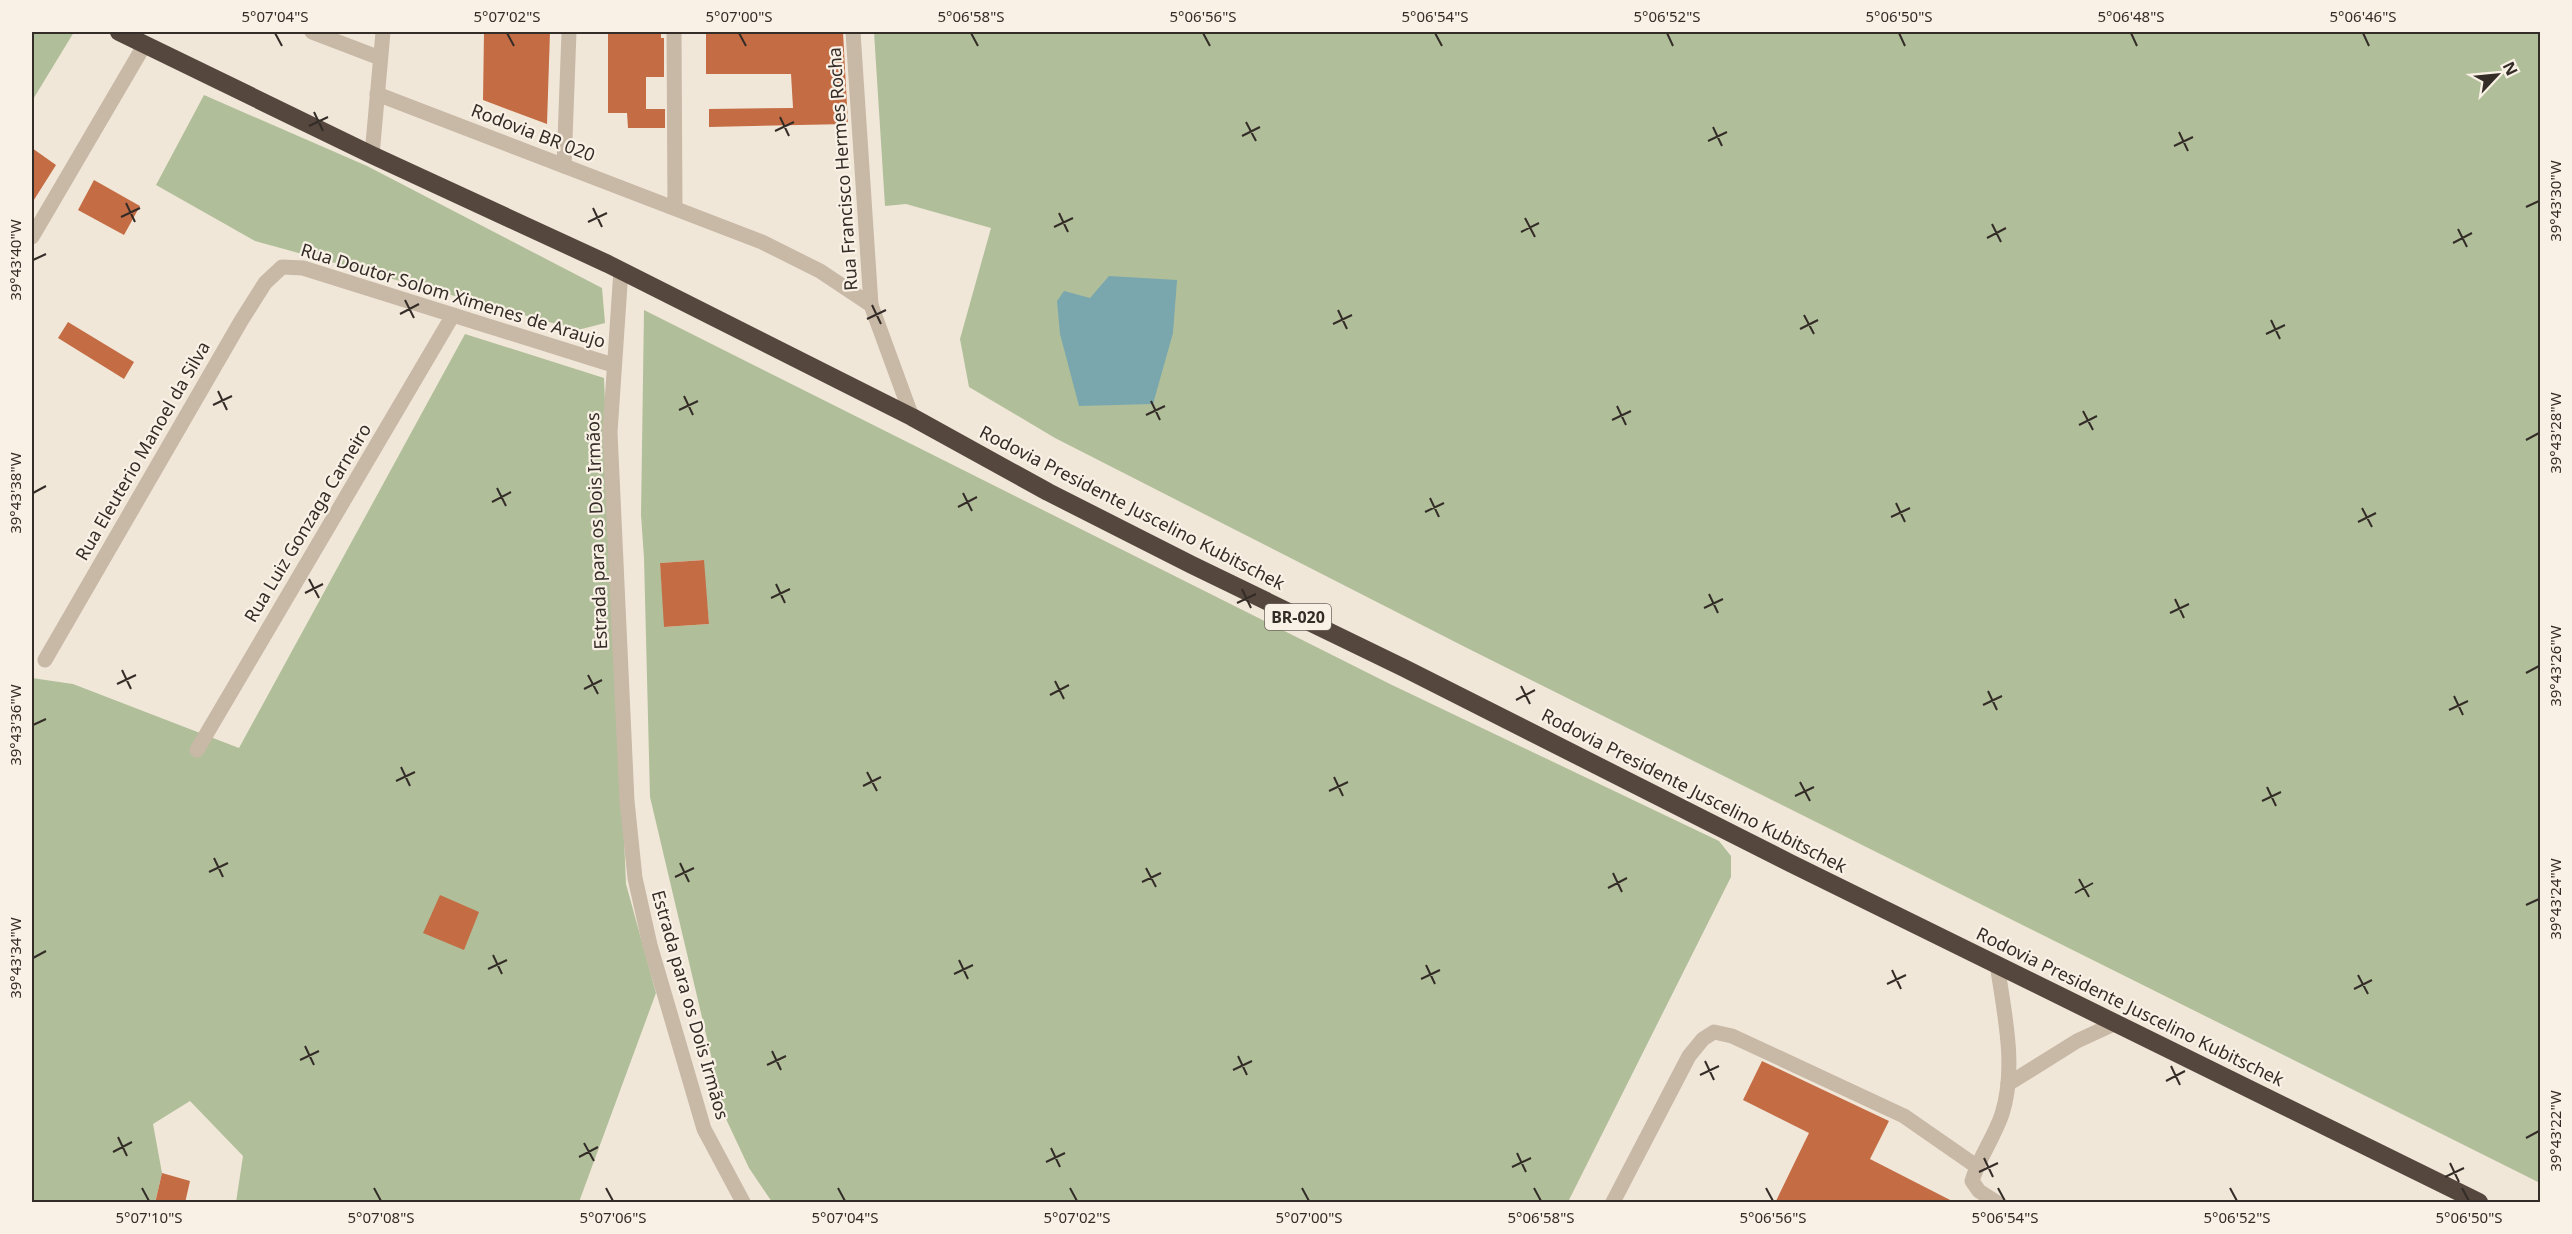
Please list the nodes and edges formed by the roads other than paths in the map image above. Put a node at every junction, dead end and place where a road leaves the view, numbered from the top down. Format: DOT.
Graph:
graph roads {
  1 [pos="118,32"];
  2 [pos="312,32"];
  3 [pos="383,32"];
  4 [pos="569,32"];
  5 [pos="674,32"];
  6 [pos="853,32"];
  7 [pos="145,44"];
  8 [pos="380,58"];
  9 [pos="377,94"];
  10 [pos="372,155"];
  11 [pos="564,166"];
  12 [pos="675,207"];
  13 [pos="32,237"];
  14 [pos="282,267"];
  15 [pos="621,270"];
  16 [pos="871,305"];
  17 [pos="453,315"];
  18 [pos="613,365"];
  19 [pos="912,417"];
  20 [pos="45,660"];
  21 [pos="197,750"];
  22 [pos="1997,964"];
  23 [pos="2116,1023"];
  24 [pos="2008,1084"];
  25 [pos="1977,1166"];
  26 [pos="744,1203"];
  27 [pos="1613,1203"];
  28 [pos="1996,1203"];
  29 [pos="2479,1203"];
  1 -- 7 [label="highway, Rodovia Presidente Juscelino Kubitschek / BR-020"];
  2 -- 8 [label="street"];
  3 -- 8 [label="street"];
  4 -- 11 [label="street"];
  5 -- 12 [label="street"];
  6 -- 16 [label="street, Rua Francisco Hermes Rocha"];
  7 -- 10 [label="highway, Rodovia Presidente Juscelino Kubitschek / BR-020"];
  7 -- 13 [label="street"];
  8 -- 9 [label="street"];
  9 -- 10 [label="street"];
  9 -- 11 [label="street, Rodovia BR 020"];
  10 -- 15 [label="highway, Rodovia Presidente Juscelino Kubitschek / BR-020"];
  11 -- 12 [label="street, Rodovia BR 020"];
  12 -- 16 [label="street, Rodovia BR 020"];
  14 -- 17 [label="street, Rua Doutor Solom Ximenes de Araujo"];
  14 -- 20 [label="street, Rua Eleuterio Manoel da Silva"];
  15 -- 18 [label="street, Estrada para os Dois Irmãos"];
  15 -- 19 [label="highway, Rodovia Presidente Juscelino Kubitschek / BR-020"];
  16 -- 19 [label="street, Rua Francisco Hermes Rocha"];
  17 -- 18 [label="street, Rua Doutor Solom Ximenes de Araujo"];
  17 -- 21 [label="street, Rua Luiz Gonzaga Carneiro"];
  18 -- 26 [label="street, Estrada para os Dois Irmãos"];
  19 -- 22 [label="highway, Rodovia Presidente Juscelino Kubitschek / BR-020"];
  22 -- 23 [label="highway, Rodovia Presidente Juscelino Kubitschek / BR-020"];
  22 -- 24 [label="street"];
  23 -- 24 [label="street"];
  23 -- 29 [label="highway, Rodovia Presidente Juscelino Kubitschek / BR-020"];
  24 -- 25 [label="street"];
  25 -- 27 [label="street"];
  25 -- 28 [label="street"];
}
